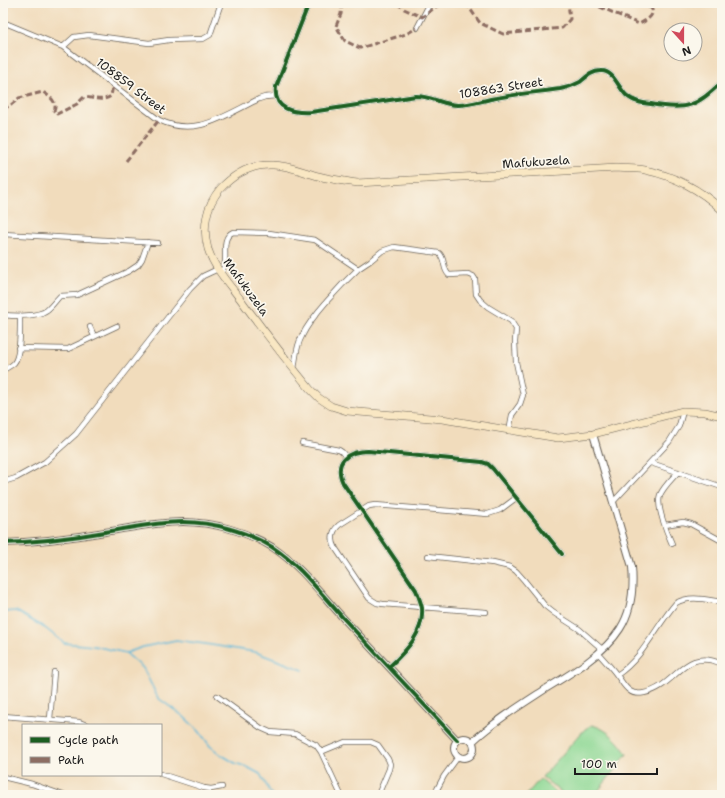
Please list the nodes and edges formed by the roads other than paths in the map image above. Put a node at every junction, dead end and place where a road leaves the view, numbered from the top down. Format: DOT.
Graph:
graph roads {
  1 [pos="221,3"];
  2 [pos="309,3"];
  3 [pos="430,3"];
  4 [pos="3,22"];
  5 [pos="417,28"];
  6 [pos="62,47"];
  7 [pos="722,82"];
  8 [pos="276,96"];
  9 [pos="722,210"];
  10 [pos="3,234"];
  11 [pos="148,242"];
  12 [pos="158,243"];
  13 [pos="358,268"];
  14 [pos="219,271"];
  15 [pos="3,315"];
  16 [pos="20,316"];
  17 [pos="117,326"];
  18 [pos="90,328"];
  19 [pos="94,336"];
  20 [pos="18,348"];
  21 [pos="294,369"];
  22 [pos="3,370"];
  23 [pos="683,412"];
  24 [pos="722,416"];
  25 [pos="509,431"];
  26 [pos="593,434"];
  27 [pos="302,443"];
  28 [pos="346,457"];
  29 [pos="651,462"];
  30 [pos="678,472"];
  31 [pos="3,482"];
  32 [pos="722,487"];
  33 [pos="516,498"];
  34 [pos="613,502"];
  35 [pos="362,510"];
  36 [pos="664,525"];
  37 [pos="722,542"];
  38 [pos="3,543"];
  39 [pos="672,544"];
  40 [pos="562,554"];
  41 [pos="428,556"];
  42 [pos="722,602"];
  43 [pos="422,607"];
  44 [pos="486,612"];
  45 [pos="600,651"];
  46 [pos="722,664"];
  47 [pos="390,666"];
  48 [pos="54,672"];
  49 [pos="617,675"];
  50 [pos="216,696"];
  51 [pos="3,716"];
  52 [pos="50,719"];
  53 [pos="84,724"];
  54 [pos="457,740"];
  55 [pos="472,742"];
  56 [pos="321,752"];
  57 [pos="458,757"];
  58 [pos="162,774"];
  59 [pos="3,777"];
  60 [pos="222,787"];
  61 [pos="63,795"];
  62 [pos="340,795"];
  63 [pos="378,795"];
  64 [pos="434,795"];
  1 -- 6 [label="street"];
  2 -- 8 [label="street"];
  3 -- 5 [label="street"];
  4 -- 6 [label="street, 108859 Street"];
  6 -- 8 [label="street, 108859 Street"];
  7 -- 8 [label="street, 108863 Street"];
  9 -- 14 [label="main road, Mafukuzela"];
  10 -- 11 [label="street"];
  11 -- 12 [label="street"];
  11 -- 16 [label="street"];
  13 -- 14 [label="street"];
  13 -- 21 [label="street"];
  13 -- 25 [label="street"];
  14 -- 21 [label="main road, Mafukuzela"];
  14 -- 31 [label="street"];
  15 -- 16 [label="street"];
  16 -- 20 [label="street"];
  17 -- 19 [label="street"];
  18 -- 19 [label="street"];
  19 -- 20 [label="street"];
  20 -- 22 [label="street"];
  21 -- 25 [label="main road, Mafukuzela"];
  23 -- 24 [label="main road, Mafukuzela"];
  23 -- 26 [label="main road, Mafukuzela"];
  23 -- 29 [label="street"];
  25 -- 26 [label="main road, Mafukuzela"];
  26 -- 34 [label="street"];
  27 -- 28 [label="street"];
  28 -- 33 [label="street"];
  28 -- 35 [label="street"];
  29 -- 30 [label="street"];
  29 -- 34 [label="street"];
  30 -- 32 [label="street"];
  30 -- 36 [label="street"];
  33 -- 35 [label="street"];
  33 -- 40 [label="street"];
  34 -- 45 [label="street"];
  35 -- 43 [label="street"];
  35 -- 43 [label="street"];
  36 -- 37 [label="street"];
  36 -- 39 [label="street"];
  38 -- 47 [label="street"];
  41 -- 45 [label="street"];
  42 -- 49 [label="street"];
  43 -- 44 [label="street"];
  43 -- 47 [label="street"];
  45 -- 49 [label="street"];
  45 -- 55 [label="street"];
  46 -- 49 [label="street"];
  47 -- 54 [label="street"];
  48 -- 52 [label="street"];
  50 -- 56 [label="street"];
  51 -- 52 [label="street"];
  52 -- 53 [label="street"];
  54 -- 55 [label="street"];
  54 -- 57 [label="street"];
  55 -- 57 [label="street"];
  56 -- 62 [label="street"];
  56 -- 63 [label="street"];
  57 -- 64 [label="street"];
  58 -- 60 [label="street"];
  59 -- 61 [label="street"];
}
